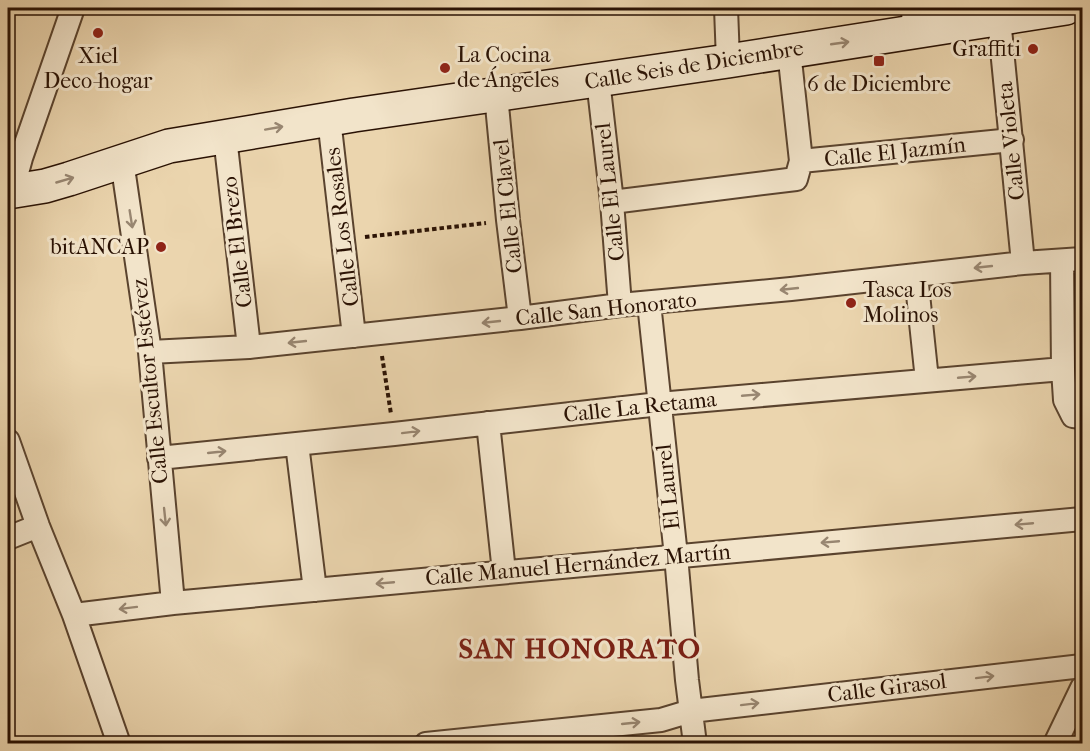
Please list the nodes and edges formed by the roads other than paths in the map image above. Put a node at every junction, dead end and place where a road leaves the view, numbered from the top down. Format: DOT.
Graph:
graph roads {
  1 [pos="73,8"];
  2 [pos="726,8"];
  3 [pos="1066,8"];
  4 [pos="999,19"];
  5 [pos="914,20"];
  6 [pos="789,51"];
  7 [pos="728,61"];
  8 [pos="598,80"];
  9 [pos="496,94"];
  10 [pos="329,119"];
  11 [pos="225,137"];
  12 [pos="1012,140"];
  13 [pos="122,161"];
  14 [pos="801,161"];
  15 [pos="10,191"];
  16 [pos="612,202"];
  17 [pos="1072,260"];
  18 [pos="1023,263"];
  19 [pos="916,275"];
  20 [pos="649,303"];
  21 [pos="620,305"];
  22 [pos="520,318"];
  23 [pos="354,336"];
  24 [pos="249,347"];
  25 [pos="150,352"];
  26 [pos="1063,369"];
  27 [pos="927,380"];
  28 [pos="659,404"];
  29 [pos="1083,417"];
  30 [pos="488,423"];
  31 [pos="8,441"];
  32 [pos="297,444"];
  33 [pos="159,458"];
  34 [pos="1083,519"];
  35 [pos="38,526"];
  36 [pos="8,538"];
  37 [pos="676,556"];
  38 [pos="504,572"];
  39 [pos="315,590"];
  40 [pos="174,603"];
  41 [pos="74,615"];
  42 [pos="1083,666"];
  43 [pos="1083,688"];
  44 [pos="692,711"];
  45 [pos="119,744"];
  46 [pos="426,744"];
  47 [pos="695,744"];
  48 [pos="1055,744"];
  1 -- 15 [label="street"];
  2 -- 7 [label="street"];
  3 -- 4 [label="street, Calle Seis de Diciembre"];
  4 -- 5 [label="street, Calle Seis de Diciembre"];
  4 -- 12 [label="street, Calle Violeta"];
  6 -- 5 [label="street, Calle Seis de Diciembre, one-way"];
  6 -- 7 [label="street, Calle Seis de Diciembre"];
  6 -- 14 [label="street"];
  7 -- 8 [label="street, Calle Seis de Diciembre"];
  8 -- 9 [label="street, Calle Seis de Diciembre"];
  8 -- 16 [label="street, Calle El Laurel"];
  9 -- 10 [label="street, Calle Seis de Diciembre"];
  9 -- 22 [label="street, Calle El Clavel"];
  11 -- 10 [label="street, Calle Seis de Diciembre, one-way"];
  10 -- 23 [label="street, Calle Los Rosales"];
  11 -- 13 [label="street, Calle Seis de Diciembre"];
  11 -- 24 [label="street, Calle El Brezo"];
  12 -- 14 [label="street, Calle El Jazmín"];
  12 -- 18 [label="street, Calle Violeta"];
  15 -- 13 [label="street, Calle Seis de Diciembre, one-way"];
  13 -- 25 [label="street, Calle Escultor Estévez, one-way"];
  14 -- 16 [label="street, Calle El Jazmín"];
  16 -- 21 [label="street, Calle El Laurel"];
  17 -- 18 [label="street, Calle San Honorato"];
  17 -- 26 [label="street"];
  18 -- 19 [label="street, Calle San Honorato, one-way"];
  19 -- 20 [label="street, Calle San Honorato, one-way"];
  19 -- 27 [label="street"];
  20 -- 21 [label="street, Calle San Honorato"];
  20 -- 28 [label="street, El Laurel"];
  21 -- 22 [label="street, Calle San Honorato"];
  22 -- 23 [label="street, Calle San Honorato, one-way"];
  23 -- 24 [label="street, Calle San Honorato, one-way"];
  24 -- 25 [label="street, Calle San Honorato"];
  25 -- 33 [label="street, Calle Escultor Estévez"];
  27 -- 26 [label="street, Calle La Retama, one-way"];
  26 -- 29 [label="street"];
  28 -- 27 [label="street, Calle La Retama, one-way"];
  28 -- 30 [label="street, Calle La Retama"];
  28 -- 37 [label="street, El Laurel"];
  32 -- 30 [label="street, Calle La Retama, one-way"];
  30 -- 38 [label="street"];
  31 -- 35 [label="street"];
  33 -- 32 [label="street, Calle La Retama, one-way"];
  32 -- 39 [label="street"];
  33 -- 40 [label="street, Calle Escultor Estévez, one-way"];
  34 -- 37 [label="street, Calle Manuel Hernández Martín, one-way"];
  35 -- 36 [label="street"];
  35 -- 41 [label="street"];
  37 -- 38 [label="street, Calle Manuel Hernández Martín"];
  37 -- 44 [label="street, El Laurel"];
  38 -- 39 [label="street, Calle Manuel Hernández Martín, one-way"];
  39 -- 40 [label="street, Calle Manuel Hernández Martín"];
  40 -- 41 [label="street, Calle Manuel Hernández Martín, one-way"];
  41 -- 45 [label="street"];
  44 -- 42 [label="street, Calle Girasol, one-way"];
  43 -- 48 [label="street"];
  46 -- 44 [label="street, Calle Girasol, one-way"];
  44 -- 47 [label="street, El Laurel"];
}
